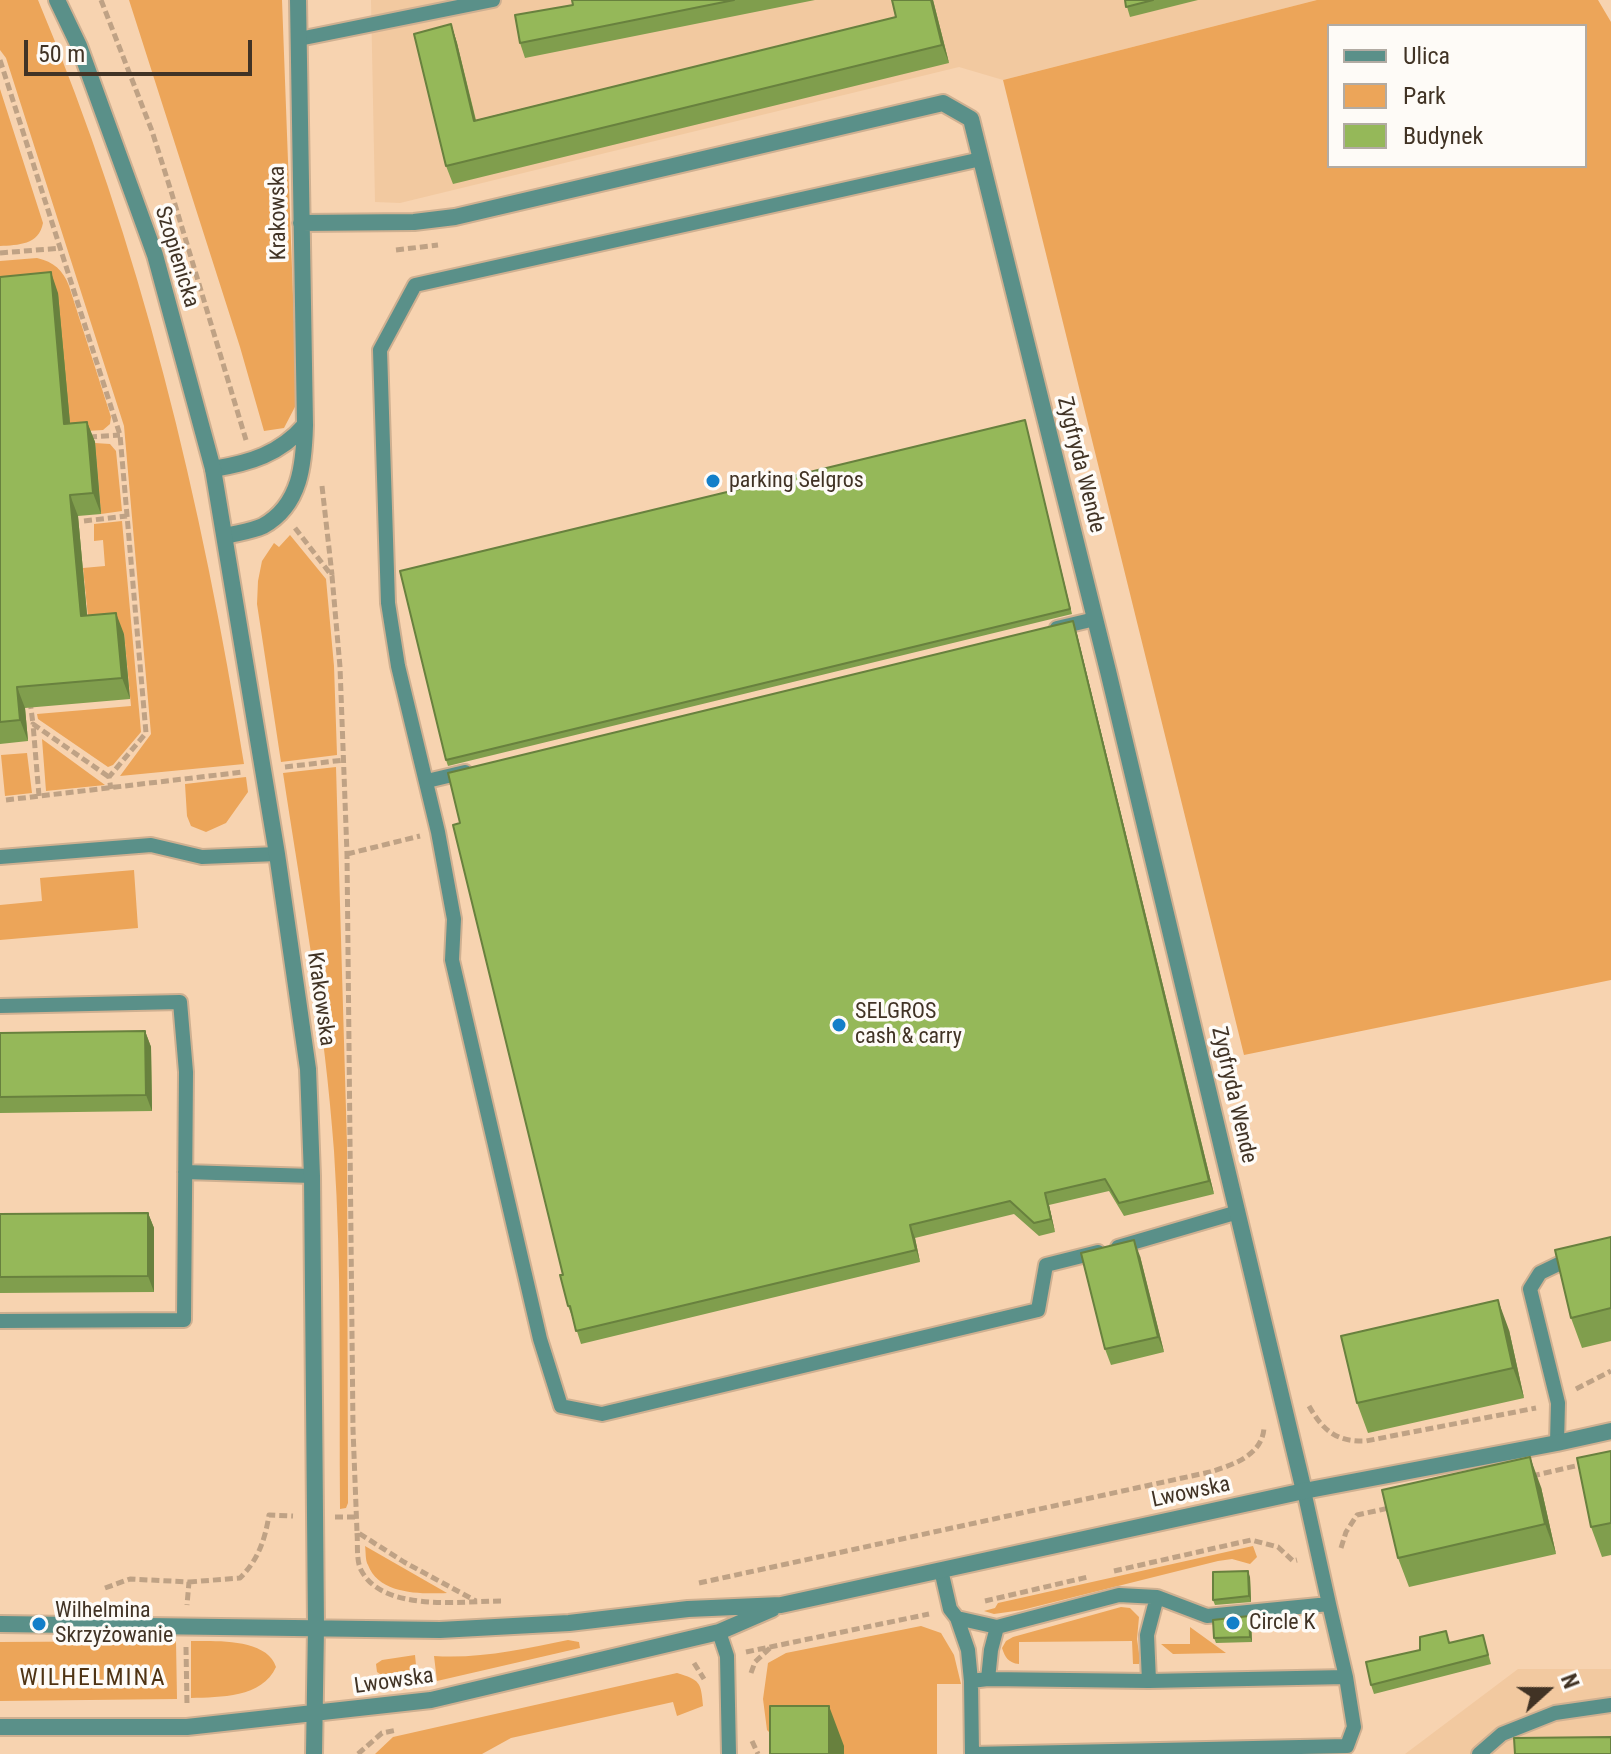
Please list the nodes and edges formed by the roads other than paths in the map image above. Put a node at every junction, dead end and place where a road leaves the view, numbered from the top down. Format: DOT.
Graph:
graph roads {
  1 [pos="57,0"];
  2 [pos="298,0"];
  3 [pos="493,0"];
  4 [pos="299,39"];
  5 [pos="981,159"];
  6 [pos="301,223"];
  7 [pos="305,425"];
  8 [pos="213,469"];
  9 [pos="226,536"];
  10 [pos="1095,619"];
  11 [pos="1050,630"];
  12 [pos="486,767"];
  13 [pos="427,781"];
  14 [pos="277,854"];
  15 [pos="0,857"];
  16 [pos="0,1006"];
  17 [pos="185,1172"];
  18 [pos="312,1176"];
  19 [pos="1238,1212"];
  20 [pos="1611,1251"];
  21 [pos="0,1321"];
  22 [pos="1611,1431"];
  23 [pos="1557,1443"];
  24 [pos="1304,1491"];
  25 [pos="941,1570"];
  26 [pos="1157,1597"];
  27 [pos="1329,1604"];
  28 [pos="781,1605"];
  29 [pos="957,1618"];
  30 [pos="0,1624"];
  31 [pos="316,1627"];
  32 [pos="997,1627"];
  33 [pos="719,1632"];
  34 [pos="1346,1677"];
  35 [pos="988,1679"];
  36 [pos="971,1681"];
  37 [pos="1149,1681"];
  38 [pos="1611,1705"];
  39 [pos="314,1714"];
  40 [pos="0,1727"];
  41 [pos="314,1754"];
  42 [pos="729,1754"];
  43 [pos="972,1754"];
  44 [pos="1479,1754"];
  1 -- 8 [label="street, Szopienicka"];
  2 -- 4 [label="street, Krakowska"];
  3 -- 4 [label="lane"];
  4 -- 6 [label="street, Krakowska"];
  5 -- 6 [label="street, Zygfryda Wende"];
  5 -- 10 [label="street, Zygfryda Wende"];
  5 -- 13 [label="lane"];
  6 -- 7 [label="street, Krakowska"];
  7 -- 8 [label="street"];
  7 -- 9 [label="street, Krakowska"];
  8 -- 9 [label="street, Szopienicka"];
  9 -- 14 [label="street, Krakowska"];
  10 -- 11 [label="lane"];
  10 -- 19 [label="street, Zygfryda Wende"];
  12 -- 13 [label="lane"];
  13 -- 19 [label="lane"];
  14 -- 15 [label="lane"];
  14 -- 18 [label="street, Krakowska"];
  16 -- 17 [label="lane"];
  17 -- 18 [label="lane"];
  17 -- 21 [label="lane"];
  18 -- 31 [label="street, Krakowska"];
  19 -- 24 [label="street, Zygfryda Wende"];
  20 -- 23 [label="lane"];
  22 -- 23 [label="street, Lwowska"];
  23 -- 24 [label="street, Lwowska"];
  24 -- 25 [label="street, Lwowska"];
  24 -- 27 [label="lane"];
  25 -- 28 [label="street, Lwowska"];
  25 -- 29 [label="lane"];
  26 -- 27 [label="lane"];
  26 -- 32 [label="lane"];
  26 -- 37 [label="lane"];
  27 -- 34 [label="lane"];
  28 -- 31 [label="street, Lwowska"];
  28 -- 33 [label="street, Lwowska"];
  29 -- 32 [label="lane"];
  29 -- 36 [label="lane"];
  30 -- 31 [label="street, Lwowska"];
  31 -- 39 [label="street, Krakowska"];
  32 -- 35 [label="lane"];
  33 -- 39 [label="street, Lwowska"];
  33 -- 42 [label="lane"];
  34 -- 37 [label="lane"];
  34 -- 43 [label="lane"];
  35 -- 36 [label="lane"];
  35 -- 37 [label="lane"];
  36 -- 43 [label="lane"];
  38 -- 44 [label="lane"];
  39 -- 40 [label="street, Lwowska"];
  39 -- 41 [label="street"];
}
